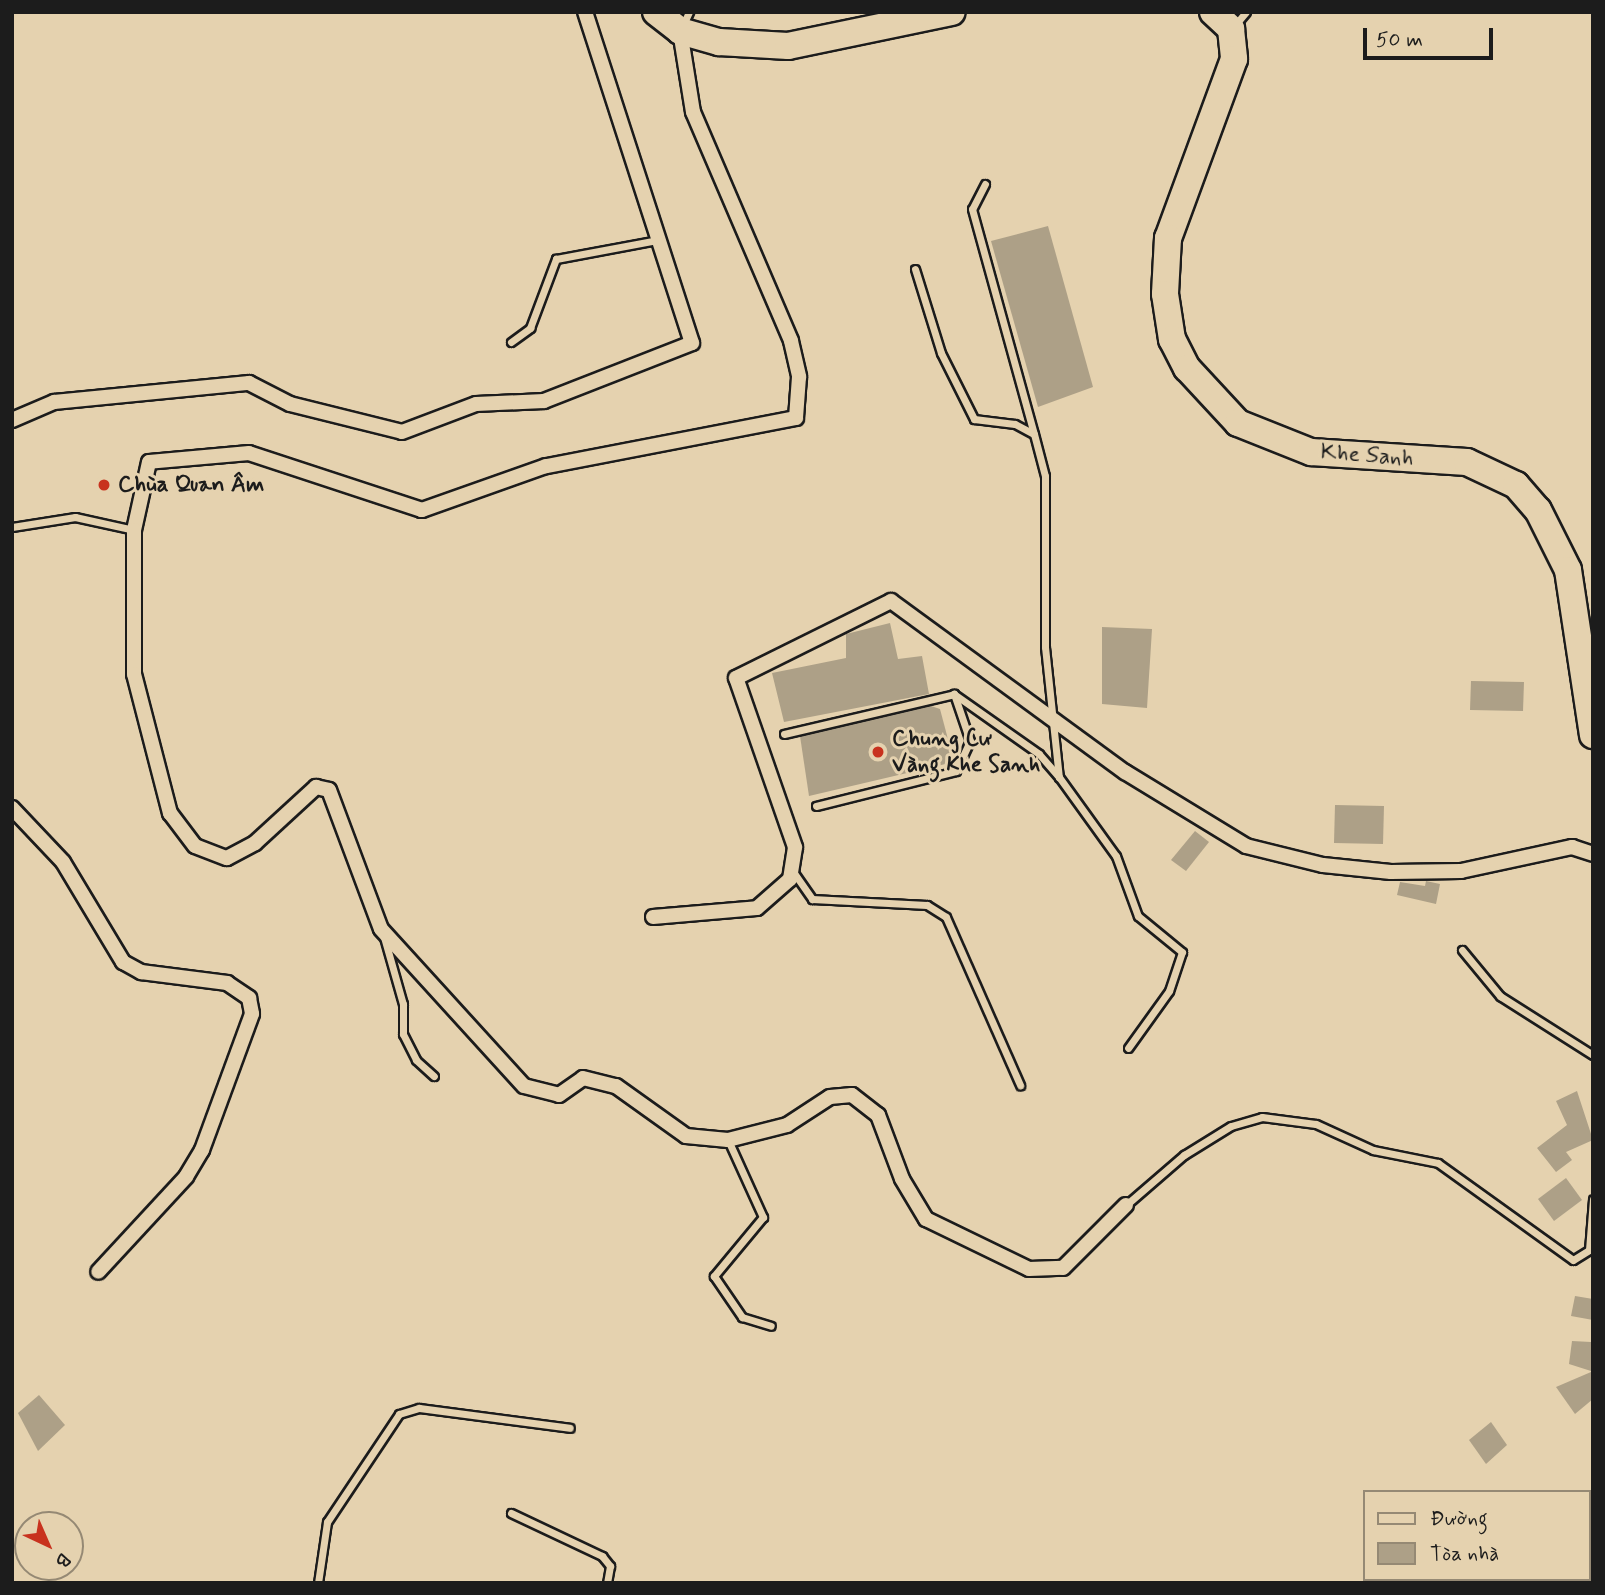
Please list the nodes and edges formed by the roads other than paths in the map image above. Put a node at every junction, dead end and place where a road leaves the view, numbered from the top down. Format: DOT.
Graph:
graph roads {
  1 [pos="585,12"];
  2 [pos="656,12"];
  3 [pos="952,12"];
  4 [pos="1230,18"];
  5 [pos="685,22"];
  6 [pos="985,184"];
  7 [pos="659,240"];
  8 [pos="915,269"];
  9 [pos="512,342"];
  10 [pos="12,420"];
  11 [pos="1034,433"];
  12 [pos="12,527"];
  13 [pos="134,530"];
  14 [pos="954,694"];
  15 [pos="1055,722"];
  16 [pos="784,734"];
  17 [pos="1593,735"];
  18 [pos="1059,777"];
  19 [pos="816,806"];
  20 [pos="12,807"];
  21 [pos="1593,854"];
  22 [pos="794,872"];
  23 [pos="653,917"];
  24 [pos="381,929"];
  25 [pos="1462,950"];
  26 [pos="1128,1048"];
  27 [pos="1593,1055"];
  28 [pos="434,1076"];
  29 [pos="1020,1085"];
  30 [pos="728,1140"];
  31 [pos="1593,1199"];
  32 [pos="1126,1205"];
  33 [pos="98,1272"];
  34 [pos="771,1326"];
  35 [pos="570,1428"];
  36 [pos="511,1513"];
  37 [pos="318,1583"];
  38 [pos="607,1583"];
  1 -- 7 [label="street"];
  2 -- 5 [label="highway"];
  3 -- 5 [label="highway"];
  4 -- 17 [label="highway, Khe Sanh"];
  5 -- 13 [label="street"];
  6 -- 11 [label="lane"];
  7 -- 9 [label="lane"];
  7 -- 10 [label="street"];
  8 -- 11 [label="lane"];
  11 -- 15 [label="lane"];
  12 -- 13 [label="lane"];
  13 -- 24 [label="street"];
  14 -- 16 [label="lane"];
  14 -- 18 [label="lane"];
  14 -- 19 [label="lane"];
  15 -- 18 [label="lane"];
  15 -- 21 [label="street"];
  15 -- 22 [label="street"];
  18 -- 26 [label="lane"];
  20 -- 33 [label="street"];
  22 -- 23 [label="street"];
  22 -- 29 [label="lane"];
  24 -- 28 [label="lane"];
  24 -- 30 [label="street"];
  25 -- 27 [label="lane"];
  30 -- 32 [label="street"];
  30 -- 34 [label="lane"];
  31 -- 32 [label="lane"];
  35 -- 37 [label="lane"];
  36 -- 38 [label="lane"];
}
